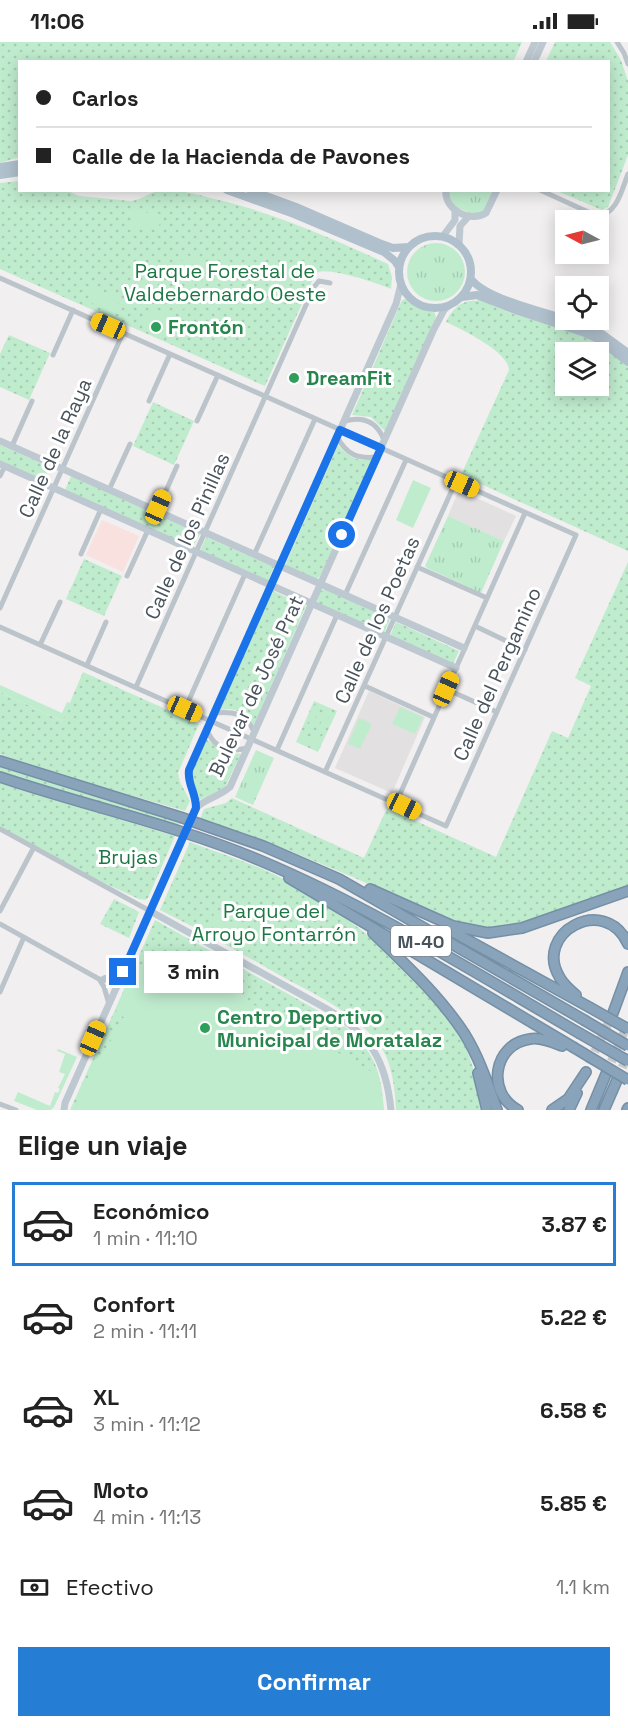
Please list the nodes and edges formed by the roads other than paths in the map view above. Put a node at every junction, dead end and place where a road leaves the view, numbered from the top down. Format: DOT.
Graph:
graph roads {
  1 [pos="535,42"];
  2 [pos="543,42"];
  3 [pos="617,42"];
  4 [pos="527,60"];
  5 [pos="535,60"];
  6 [pos="628,64"];
  7 [pos="18,164"];
  8 [pos="0,167"];
  9 [pos="18,172"];
  10 [pos="628,174"];
  11 [pos="0,175"];
  12 [pos="233,192"];
  13 [pos="255,192"];
  14 [pos="446,192"];
  15 [pos="496,192"];
  16 [pos="544,192"];
  17 [pos="455,210"];
  18 [pos="469,216"];
  19 [pos="443,236"];
  20 [pos="459,244"];
  21 [pos="408,248"];
  22 [pos="399,267"];
  23 [pos="0,278"];
  24 [pos="471,279"];
  25 [pos="401,284"];
  26 [pos="462,297"];
  27 [pos="448,306"];
  28 [pos="73,310"];
  29 [pos="555,315"];
  30 [pos="593,330"];
  31 [pos="123,333"];
  32 [pos="628,353"];
  33 [pos="170,354"];
  34 [pos="53,355"];
  35 [pos="628,362"];
  36 [pos="218,375"];
  37 [pos="266,397"];
  38 [pos="149,400"];
  39 [pos="32,401"];
  40 [pos="315,419"];
  41 [pos="197,421"];
  42 [pos="345,421"];
  43 [pos="339,434"];
  44 [pos="384,440"];
  45 [pos="0,441"];
  46 [pos="130,444"];
  47 [pos="12,446"];
  48 [pos="381,448"];
  49 [pos="377,456"];
  50 [pos="406,460"];
  51 [pos="2,465"];
  52 [pos="177,466"];
  53 [pos="62,469"];
  54 [pos="0,476"];
  55 [pos="456,481"];
  56 [pos="54,488"];
  57 [pos="109,490"];
  58 [pos="101,509"];
  59 [pos="156,511"];
  60 [pos="525,513"];
  61 [pos="148,530"];
  62 [pos="205,532"];
  63 [pos="196,552"];
  64 [pos="81,554"];
  65 [pos="254,555"];
  66 [pos="280,566"];
  67 [pos="417,567"];
  68 [pos="245,574"];
  69 [pos="127,576"];
  70 [pos="320,584"];
  71 [pos="271,586"];
  72 [pos="345,595"];
  73 [pos="487,598"];
  74 [pos="60,602"];
  75 [pos="311,604"];
  76 [pos="0,608"];
  77 [pos="337,615"];
  78 [pos="395,617"];
  79 [pos="106,622"];
  80 [pos="475,626"];
  81 [pos="0,627"];
  82 [pos="386,638"];
  83 [pos="40,645"];
  84 [pos="464,648"];
  85 [pos="525,650"];
  86 [pos="87,665"];
  87 [pos="456,668"];
  88 [pos="364,686"];
  89 [pos="136,687"];
  90 [pos="446,689"];
  91 [pos="185,709"];
  92 [pos="496,712"];
  93 [pos="214,713"];
  94 [pos="433,717"];
  95 [pos="211,720"];
  96 [pos="207,730"];
  97 [pos="252,736"];
  98 [pos="247,748"];
  99 [pos="277,750"];
  100 [pos="0,761"];
  101 [pos="325,772"];
  102 [pos="0,777"];
  103 [pos="396,803"];
  104 [pos="196,808"];
  105 [pos="0,829"];
  106 [pos="34,847"];
  107 [pos="258,860"];
  108 [pos="339,879"];
  109 [pos="628,891"];
  110 [pos="393,900"];
  111 [pos="0,911"];
  112 [pos="150,911"];
  113 [pos="361,921"];
  114 [pos="0,924"];
  115 [pos="24,937"];
  116 [pos="628,944"];
  117 [pos="123,972"];
  118 [pos="628,972"];
  119 [pos="101,979"];
  120 [pos="628,985"];
  121 [pos="104,987"];
  122 [pos="116,988"];
  123 [pos="0,992"];
  124 [pos="109,1004"];
  125 [pos="589,1007"];
  126 [pos="628,1029"];
  127 [pos="464,1034"];
  128 [pos="628,1046"];
  129 [pos="573,1047"];
  130 [pos="628,1061"];
  131 [pos="606,1074"];
  132 [pos="617,1080"];
  133 [pos="628,1080"];
  134 [pos="2,1106"];
  135 [pos="63,1108"];
  136 [pos="16,1110"];
  137 [pos="390,1110"];
  138 [pos="487,1110"];
  139 [pos="497,1110"];
  140 [pos="518,1110"];
  141 [pos="552,1110"];
  142 [pos="569,1110"];
  143 [pos="591,1110"];
  144 [pos="604,1110"];
  1 -- 4 [label="street"];
  2 -- 5 [label="street"];
  3 -- 6 [label="street"];
  7 -- 8 [label="main road"];
  9 -- 11 [label="main road"];
  10 -- 16 [label="street"];
  12 -- 22 [label="main road"];
  13 -- 21 [label="main road"];
  14 -- 17 [label="street"];
  15 -- 18 [label="street"];
  17 -- 18 [label="street"];
  17 -- 19 [label="street"];
  18 -- 20 [label="street"];
  19 -- 20 [label="main road"];
  19 -- 21 [label="main road"];
  20 -- 24 [label="main road"];
  21 -- 22 [label="main road"];
  22 -- 25 [label="main road"];
  23 -- 28 [label="street"];
  24 -- 26 [label="main road"];
  24 -- 29 [label="main road"];
  25 -- 27 [label="main road"];
  25 -- 42 [label="street, Bulevar de José Prat"];
  26 -- 27 [label="main road"];
  26 -- 35 [label="main road"];
  27 -- 44 [label="street, Bulevar de José Prat"];
  28 -- 31 [label="street"];
  28 -- 34 [label="street"];
  30 -- 32 [label="main road"];
  31 -- 33 [label="street"];
  31 -- 53 [label="street, Calle de la Raya"];
  33 -- 36 [label="street"];
  33 -- 38 [label="street"];
  36 -- 37 [label="street"];
  36 -- 41 [label="street"];
  37 -- 37 [label="street, Calle de los Pinillas"];
  37 -- 40 [label="street"];
  37 -- 62 [label="street, Calle de los Pinillas"];
  39 -- 47 [label="street"];
  40 -- 43 [label="street"];
  40 -- 65 [label="street"];
  42 -- 43 [label="street, Bulevar de José Prat"];
  42 -- 44 [label="street"];
  43 -- 48 [label="street"];
  43 -- 49 [label="street"];
  43 -- 66 [label="street, Bulevar de José Prat"];
  44 -- 48 [label="street, Bulevar de José Prat"];
  45 -- 47 [label="street"];
  46 -- 57 [label="street"];
  47 -- 53 [label="street"];
  48 -- 49 [label="street, Bulevar de José Prat"];
  48 -- 50 [label="street"];
  49 -- 70 [label="street, Bulevar de José Prat"];
  50 -- 55 [label="street"];
  50 -- 72 [label="street"];
  51 -- 54 [label="street, Calle de la Raya"];
  51 -- 56 [label="street"];
  52 -- 59 [label="street"];
  53 -- 56 [label="street, Calle de la Raya"];
  53 -- 57 [label="street"];
  55 -- 60 [label="street"];
  55 -- 67 [label="street, Calle de los Poetas"];
  56 -- 58 [label="street"];
  56 -- 76 [label="street, Calle de la Raya"];
  57 -- 59 [label="street"];
  58 -- 61 [label="street"];
  58 -- 64 [label="street"];
  59 -- 62 [label="street"];
  60 -- 73 [label="street"];
  60 -- 85 [label="street, Calle del Pergamino"];
  61 -- 63 [label="street"];
  61 -- 69 [label="street"];
  62 -- 63 [label="street, Calle de los Pinillas"];
  62 -- 65 [label="street"];
  63 -- 68 [label="street"];
  63 -- 89 [label="street, Calle de los Pinillas"];
  65 -- 66 [label="street"];
  66 -- 70 [label="street"];
  66 -- 71 [label="street, Bulevar de José Prat"];
  67 -- 73 [label="street"];
  67 -- 78 [label="street, Calle de los Poetas"];
  68 -- 71 [label="street"];
  68 -- 91 [label="street"];
  70 -- 72 [label="street"];
  70 -- 75 [label="street, Bulevar de José Prat"];
  71 -- 75 [label="street"];
  71 -- 93 [label="street, Bulevar de José Prat"];
  72 -- 78 [label="street"];
  73 -- 80 [label="street"];
  74 -- 83 [label="street"];
  75 -- 77 [label="street"];
  75 -- 97 [label="street, Bulevar de José Prat"];
  77 -- 82 [label="street"];
  77 -- 99 [label="street"];
  78 -- 82 [label="street, Calle de los Poetas"];
  78 -- 84 [label="street"];
  79 -- 86 [label="street"];
  80 -- 84 [label="street"];
  80 -- 85 [label="street"];
  81 -- 83 [label="street"];
  82 -- 87 [label="street"];
  82 -- 88 [label="street, Calle de los Poetas"];
  83 -- 86 [label="street"];
  84 -- 87 [label="street"];
  85 -- 92 [label="street, Calle del Pergamino"];
  86 -- 89 [label="street"];
  87 -- 90 [label="street"];
  88 -- 94 [label="street"];
  88 -- 101 [label="street, Calle de los Poetas"];
  89 -- 91 [label="street"];
  90 -- 92 [label="street"];
  90 -- 94 [label="street"];
  91 -- 95 [label="street"];
  92 -- 103 [label="street, Calle del Pergamino"];
  93 -- 95 [label="street, Bulevar de José Prat"];
  93 -- 97 [label="street"];
  94 -- 103 [label="street"];
  95 -- 96 [label="street, Bulevar de José Prat"];
  95 -- 97 [label="street"];
  96 -- 98 [label="street"];
  96 -- 104 [label="street, Bulevar de José Prat"];
  97 -- 98 [label="street, Bulevar de José Prat"];
  97 -- 99 [label="street"];
  98 -- 104 [label="street, Bulevar de José Prat"];
  99 -- 101 [label="street"];
  100 -- 108 [label="highway, M-40"];
  101 -- 103 [label="street"];
  102 -- 107 [label="highway, M-40"];
  104 -- 112 [label="street, bridge"];
  105 -- 106 [label="street"];
  106 -- 111 [label="street"];
  106 -- 112 [label="street"];
  107 -- 113 [label="highway"];
  107 -- 130 [label="highway, M-40, bridge"];
  108 -- 110 [label="highway"];
  108 -- 128 [label="highway, M-40, bridge"];
  109 -- 110 [label="highway"];
  110 -- 125 [label="highway"];
  112 -- 117 [label="street"];
  112 -- 137 [label="street"];
  113 -- 127 [label="highway"];
  113 -- 129 [label="highway"];
  114 -- 115 [label="street"];
  115 -- 119 [label="street"];
  115 -- 123 [label="street"];
  116 -- 125 [label="highway"];
  117 -- 119 [label="street"];
  117 -- 122 [label="street"];
  118 -- 120 [label="highway"];
  119 -- 121 [label="street"];
  119 -- 122 [label="street"];
  121 -- 122 [label="street"];
  121 -- 124 [label="street"];
  122 -- 124 [label="street"];
  124 -- 135 [label="street"];
  125 -- 126 [label="highway, bridge"];
  127 -- 138 [label="highway"];
  127 -- 139 [label="highway"];
  129 -- 133 [label="highway, bridge"];
  129 -- 140 [label="highway"];
  131 -- 143 [label="highway"];
  132 -- 144 [label="highway"];
  134 -- 136 [label="street"];
  141 -- 142 [label="highway"];
}
